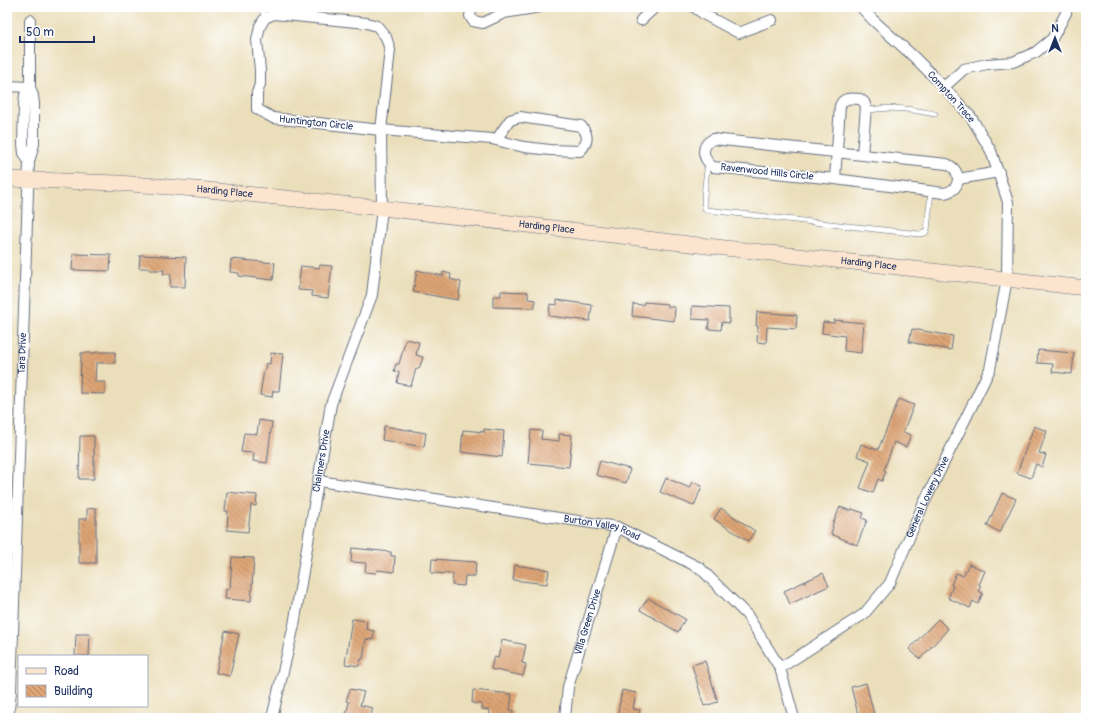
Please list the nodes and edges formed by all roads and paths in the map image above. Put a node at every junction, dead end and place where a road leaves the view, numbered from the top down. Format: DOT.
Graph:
graph roads {
  1 [pos="262,7"];
  2 [pos="472,7"];
  3 [pos="540,7"];
  4 [pos="655,7"];
  5 [pos="694,7"];
  6 [pos="861,7"];
  7 [pos="1067,7"];
  8 [pos="265,18"];
  9 [pos="30,20"];
  10 [pos="641,20"];
  11 [pos="772,20"];
  12 [pos="7,86"];
  13 [pos="30,87"];
  14 [pos="944,87"];
  15 [pos="866,111"];
  16 [pos="935,114"];
  17 [pos="381,130"];
  18 [pos="496,140"];
  19 [pos="837,152"];
  20 [pos="862,154"];
  21 [pos="708,163"];
  22 [pos="999,172"];
  23 [pos="835,179"];
  24 [pos="958,179"];
  25 [pos="7,180"];
  26 [pos="28,180"];
  27 [pos="931,192"];
  28 [pos="382,208"];
  29 [pos="1007,279"];
  30 [pos="1086,288"];
  31 [pos="319,481"];
  32 [pos="617,527"];
  33 [pos="780,668"];
  34 [pos="9,692"];
  35 [pos="8,718"];
  36 [pos="272,718"];
  37 [pos="565,718"];
  38 [pos="794,718"];
  1 -- 8 [label="lane"];
  2 -- 3 [label="street"];
  4 -- 10 [label="street"];
  5 -- 11 [label="street"];
  6 -- 14 [label="street, Compton Trace"];
  7 -- 14 [label="street"];
  8 -- 17 [label="street, Huntington Circle"];
  8 -- 17 [label="street"];
  9 -- 13 [label="street, Tara Drive"];
  12 -- 13 [label="street"];
  13 -- 26 [label="street, Tara Drive"];
  14 -- 22 [label="street, Compton Trace"];
  15 -- 16 [label="lane"];
  15 -- 19 [label="street"];
  15 -- 20 [label="street"];
  17 -- 18 [label="street, Huntington Circle"];
  17 -- 28 [label="street"];
  18 -- 18 [label="street, Huntington Circle"];
  19 -- 20 [label="street, Ravenwood Hills Circle"];
  19 -- 21 [label="street, Ravenwood Hills Circle"];
  19 -- 23 [label="street"];
  20 -- 24 [label="street, Ravenwood Hills Circle"];
  21 -- 23 [label="street, Ravenwood Hills Circle"];
  21 -- 27 [label="lane"];
  22 -- 24 [label="street"];
  22 -- 29 [label="street, Compton Trace"];
  23 -- 27 [label="street, Ravenwood Hills Circle"];
  24 -- 27 [label="street, Ravenwood Hills Circle"];
  25 -- 26 [label="main road, Harding Place"];
  26 -- 28 [label="main road, Harding Place"];
  26 -- 34 [label="street, Tara Drive"];
  28 -- 29 [label="main road, Harding Place"];
  28 -- 31 [label="street, Chalmers Drive"];
  29 -- 30 [label="main road, Harding Place"];
  29 -- 33 [label="street, General Lowery Drive"];
  31 -- 32 [label="street, Burton Valley Road"];
  31 -- 36 [label="street, Chalmers Drive"];
  32 -- 33 [label="street, Burton Valley Road"];
  32 -- 37 [label="street, Villa Green Drive"];
  33 -- 38 [label="street, Burton Valley Road"];
  34 -- 35 [label="street, Tara Drive"];
}
